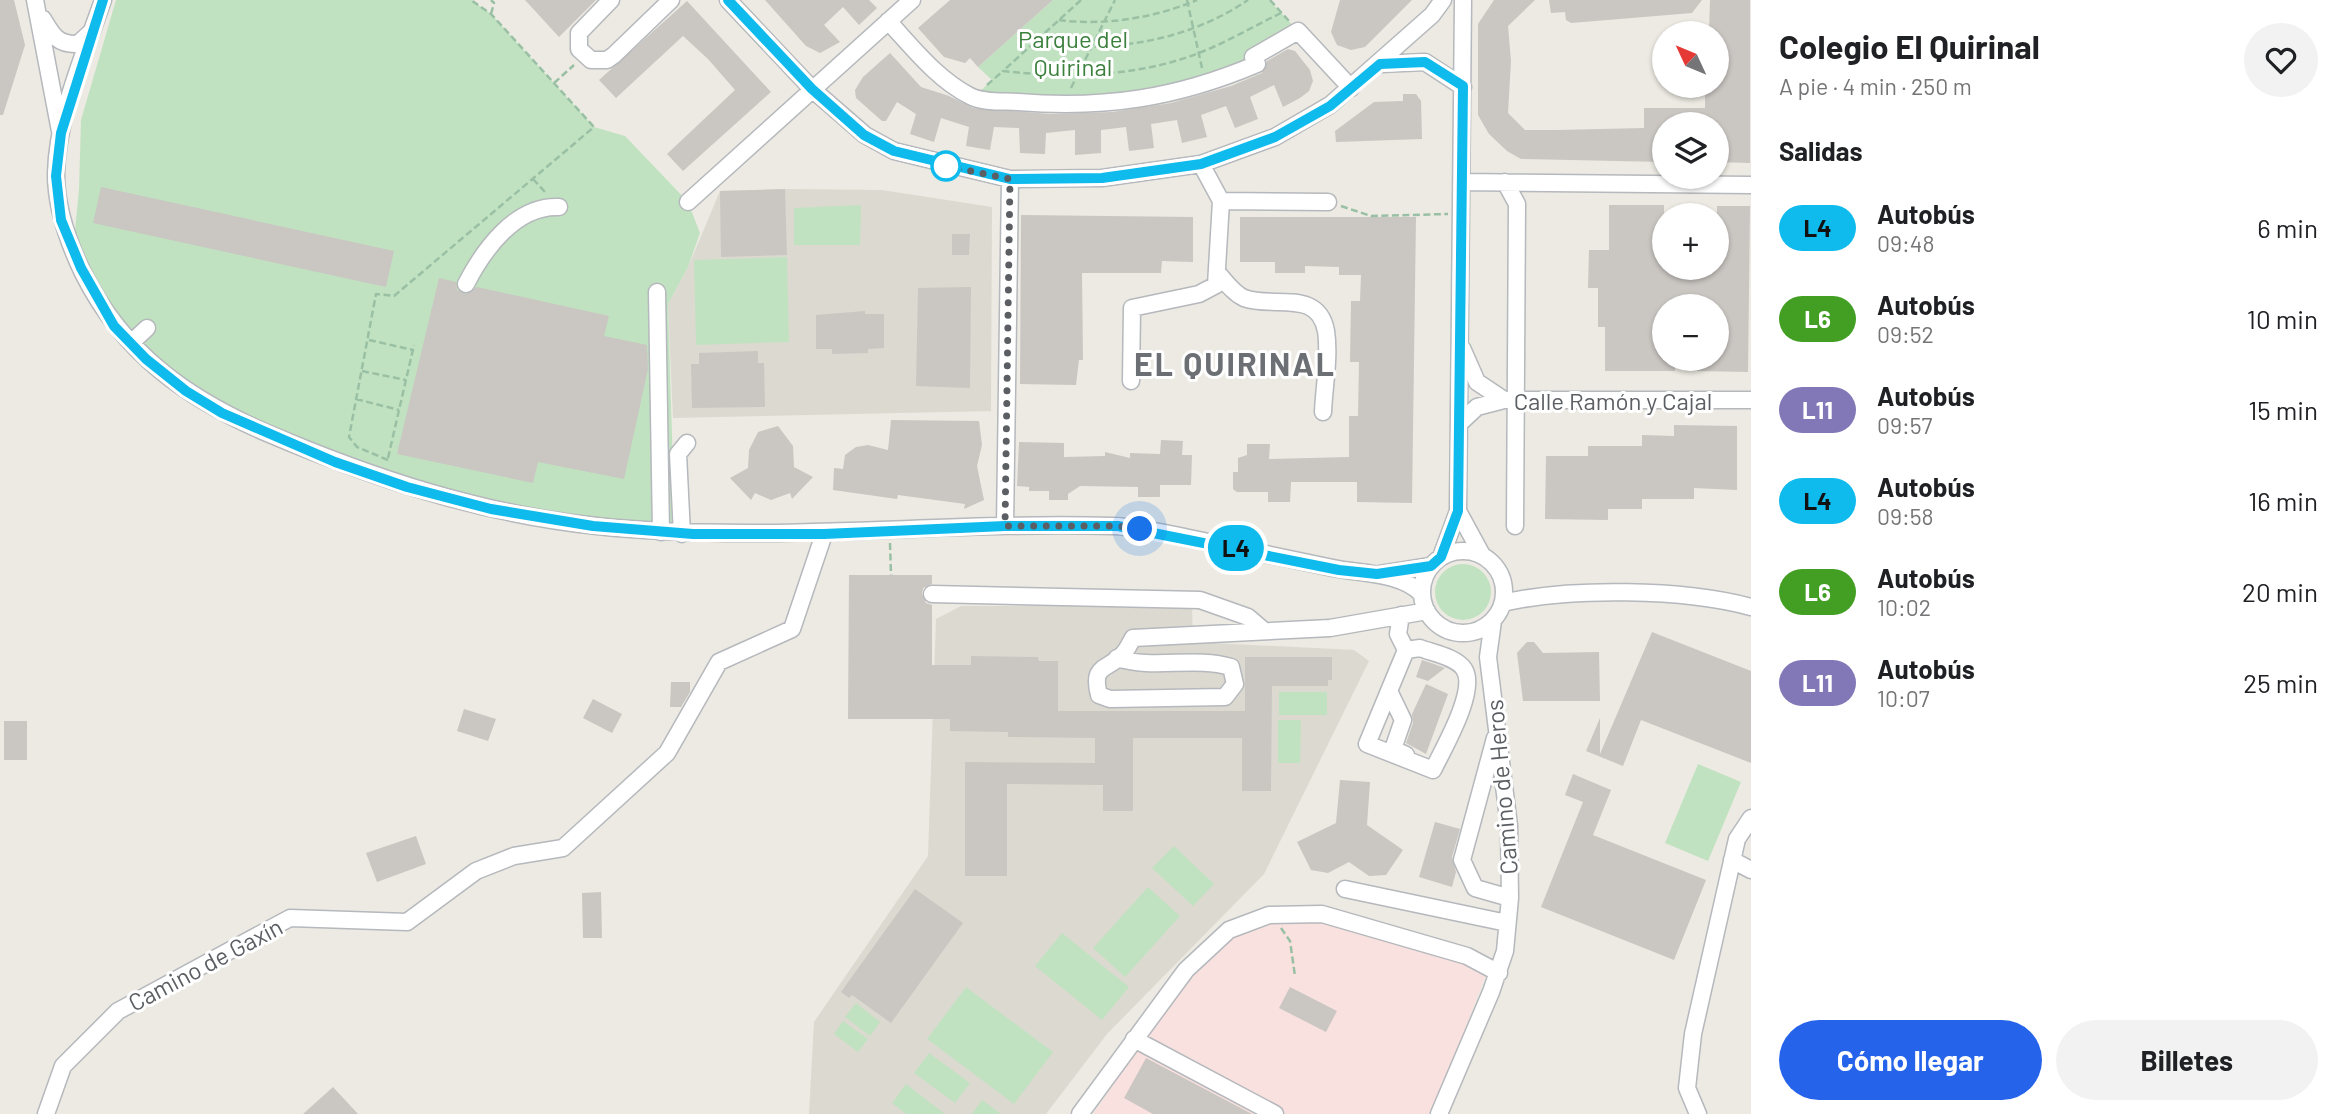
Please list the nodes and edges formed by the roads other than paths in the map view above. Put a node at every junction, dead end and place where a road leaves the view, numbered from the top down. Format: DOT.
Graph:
graph roads {
  1 [pos="103,0"];
  2 [pos="611,0"];
  3 [pos="671,0"];
  4 [pos="728,0"];
  5 [pos="912,0"];
  6 [pos="1443,0"];
  7 [pos="1463,0"];
  8 [pos="37,6"];
  9 [pos="888,21"];
  10 [pos="92,30"];
  11 [pos="1380,64"];
  12 [pos="1463,86"];
  13 [pos="1351,88"];
  14 [pos="812,89"];
  15 [pos="61,133"];
  16 [pos="1201,164"];
  17 [pos="1010,179"];
  18 [pos="1462,182"];
  19 [pos="1505,182"];
  20 [pos="1751,184"];
  21 [pos="1221,201"];
  22 [pos="688,202"];
  23 [pos="1328,202"];
  24 [pos="559,207"];
  25 [pos="1217,272"];
  26 [pos="467,284"];
  27 [pos="657,292"];
  28 [pos="147,328"];
  29 [pos="131,343"];
  30 [pos="1460,343"];
  31 [pos="1131,381"];
  32 [pos="1510,400"];
  33 [pos="1751,400"];
  34 [pos="1322,412"];
  35 [pos="1460,423"];
  36 [pos="687,443"];
  37 [pos="1458,511"];
  38 [pos="1005,526"];
  39 [pos="1515,526"];
  40 [pos="661,532"];
  41 [pos="682,534"];
  42 [pos="824,534"];
  43 [pos="1482,555"];
  44 [pos="1436,562"];
  45 [pos="1377,574"];
  46 [pos="1504,582"];
  47 [pos="932,594"];
  48 [pos="1422,594"];
  49 [pos="1534,596"];
  50 [pos="1503,603"];
  51 [pos="1751,607"];
  52 [pos="1427,611"];
  53 [pos="1401,615"];
  54 [pos="1493,621"];
  55 [pos="1262,629"];
  56 [pos="1467,633"];
  57 [pos="1141,638"];
  58 [pos="1406,650"];
  59 [pos="1488,657"];
  60 [pos="1117,658"];
  61 [pos="1149,662"];
  62 [pos="1389,691"];
  63 [pos="1494,706"];
  64 [pos="1461,711"];
  65 [pos="1497,731"];
  66 [pos="1751,818"];
  67 [pos="1732,860"];
  68 [pos="1751,870"];
  69 [pos="1345,889"];
  70 [pos="1510,898"];
  71 [pos="1507,923"];
  72 [pos="1505,951"];
  73 [pos="1467,956"];
  74 [pos="1499,973"];
  75 [pos="1134,1039"];
  76 [pos="46,1114"];
  77 [pos="1080,1114"];
  78 [pos="1275,1114"];
  79 [pos="1439,1114"];
  80 [pos="1699,1114"];
  1 -- 10 [label="street"];
  2 -- 3 [label="street"];
  4 -- 14 [label="street"];
  5 -- 9 [label="street"];
  6 -- 11 [label="street"];
  7 -- 12 [label="street"];
  8 -- 10 [label="street"];
  8 -- 15 [label="street"];
  9 -- 13 [label="street"];
  9 -- 14 [label="street"];
  10 -- 15 [label="street"];
  11 -- 12 [label="street"];
  11 -- 13 [label="street"];
  12 -- 18 [label="street"];
  13 -- 16 [label="street"];
  14 -- 17 [label="street"];
  14 -- 22 [label="street"];
  15 -- 29 [label="street"];
  16 -- 17 [label="street"];
  16 -- 21 [label="street"];
  17 -- 38 [label="street"];
  18 -- 19 [label="street"];
  18 -- 30 [label="street"];
  19 -- 20 [label="street"];
  19 -- 32 [label="street"];
  21 -- 23 [label="street"];
  21 -- 25 [label="street"];
  24 -- 26 [label="street"];
  25 -- 31 [label="street"];
  25 -- 34 [label="street"];
  27 -- 40 [label="street"];
  28 -- 29 [label="street"];
  29 -- 40 [label="street"];
  30 -- 32 [label="street"];
  30 -- 35 [label="street"];
  32 -- 33 [label="street, Calle Ramón y Cajal"];
  32 -- 35 [label="street, Calle Ramón y Cajal"];
  32 -- 39 [label="street"];
  35 -- 37 [label="street"];
  36 -- 41 [label="street"];
  37 -- 43 [label="street"];
  37 -- 44 [label="street"];
  38 -- 42 [label="street"];
  38 -- 45 [label="street"];
  40 -- 41 [label="street"];
  41 -- 42 [label="street"];
  42 -- 76 [label="street, Camino de Gaxín"];
  43 -- 44 [label="street"];
  43 -- 46 [label="street"];
  44 -- 45 [label="street"];
  44 -- 48 [label="street"];
  45 -- 48 [label="street"];
  46 -- 49 [label="street"];
  46 -- 50 [label="street"];
  47 -- 55 [label="street"];
  48 -- 52 [label="street"];
  49 -- 50 [label="street"];
  49 -- 51 [label="street"];
  50 -- 54 [label="street"];
  52 -- 53 [label="street"];
  52 -- 56 [label="street"];
  53 -- 55 [label="street"];
  53 -- 58 [label="street"];
  54 -- 56 [label="street"];
  54 -- 59 [label="street, Camino de Heros"];
  55 -- 57 [label="street"];
  56 -- 59 [label="street"];
  57 -- 60 [label="street"];
  57 -- 61 [label="street"];
  58 -- 62 [label="street"];
  58 -- 64 [label="street"];
  59 -- 63 [label="street, Camino de Heros"];
  60 -- 61 [label="street"];
  60 -- 61 [label="street"];
  62 -- 64 [label="street"];
  62 -- 64 [label="street"];
  63 -- 64 [label="street"];
  63 -- 65 [label="street, Camino de Heros"];
  65 -- 70 [label="street, Camino de Heros"];
  65 -- 70 [label="street"];
  66 -- 67 [label="street"];
  67 -- 68 [label="street"];
  67 -- 80 [label="street"];
  69 -- 71 [label="street"];
  70 -- 71 [label="street, Camino de Heros"];
  71 -- 72 [label="street, Camino de Heros"];
  72 -- 73 [label="street"];
  72 -- 74 [label="street, Camino de Heros"];
  73 -- 74 [label="street"];
  73 -- 75 [label="street"];
  74 -- 79 [label="street, Camino de Heros"];
  75 -- 77 [label="street"];
  75 -- 78 [label="street"];
}
